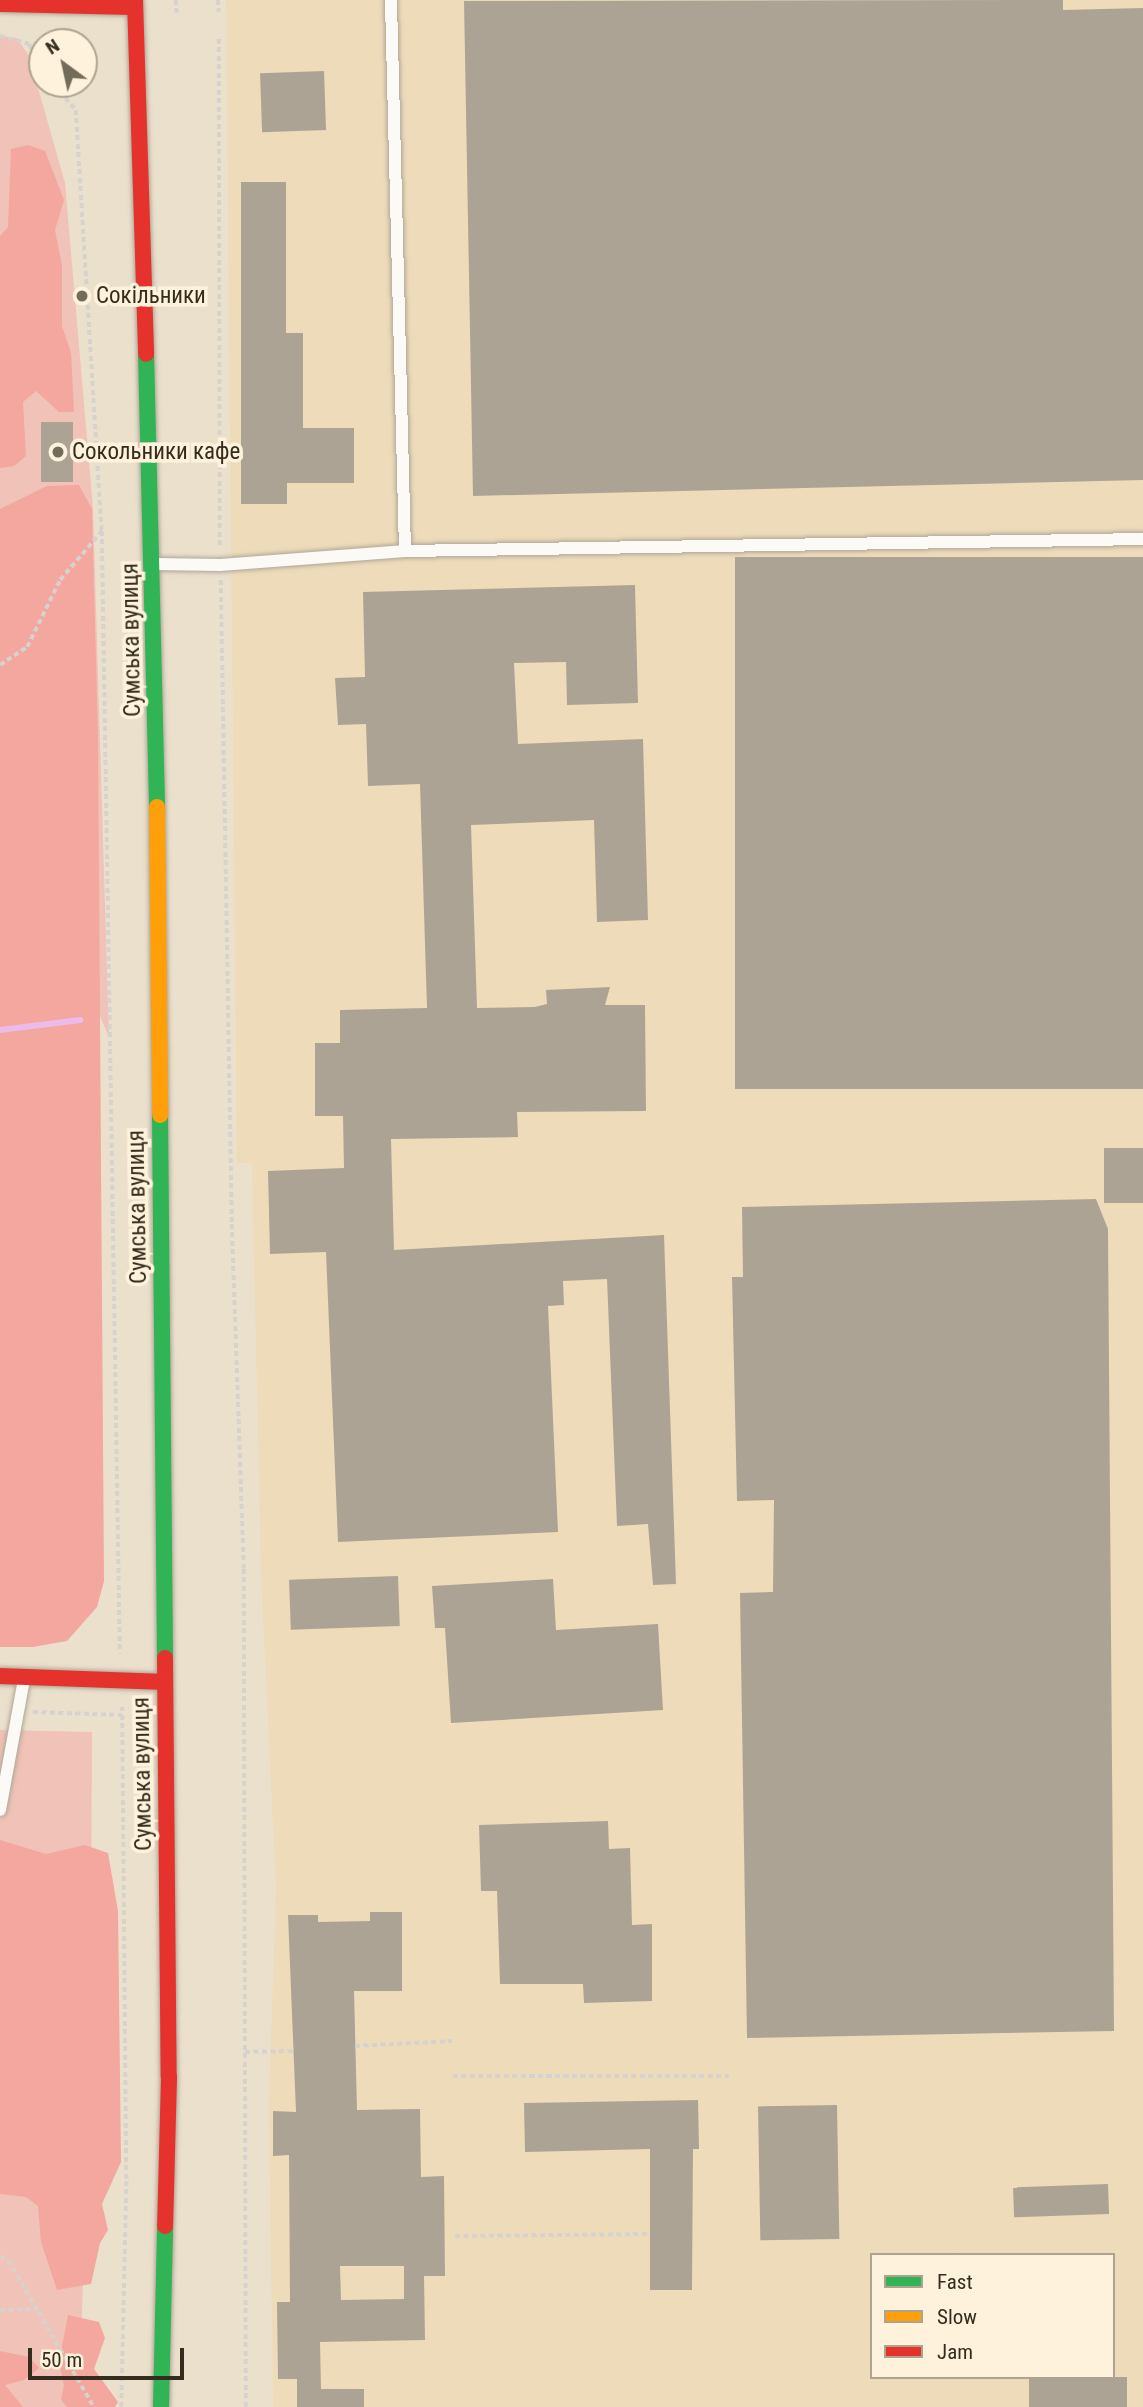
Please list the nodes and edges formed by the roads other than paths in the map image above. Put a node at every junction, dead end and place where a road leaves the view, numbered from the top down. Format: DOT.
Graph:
graph roads {
  1 [pos="391,0"];
  2 [pos="135,3"];
  3 [pos="2,4"];
  4 [pos="1143,539"];
  5 [pos="405,551"];
  6 [pos="153,564"];
  7 [pos="0,1676"];
  8 [pos="24,1677"];
  9 [pos="165,1682"];
  10 [pos="0,1810"];
  11 [pos="161,2407"];
  1 -- 5 [label="lane"];
  2 -- 3 [label="main road"];
  2 -- 6 [label="main road, Сумська вулиця"];
  4 -- 5 [label="lane"];
  5 -- 6 [label="lane"];
  6 -- 9 [label="main road, Сумська вулиця"];
  7 -- 8 [label="main road"];
  8 -- 9 [label="main road"];
  8 -- 10 [label="lane"];
  9 -- 11 [label="main road, Сумська вулиця"];
}
